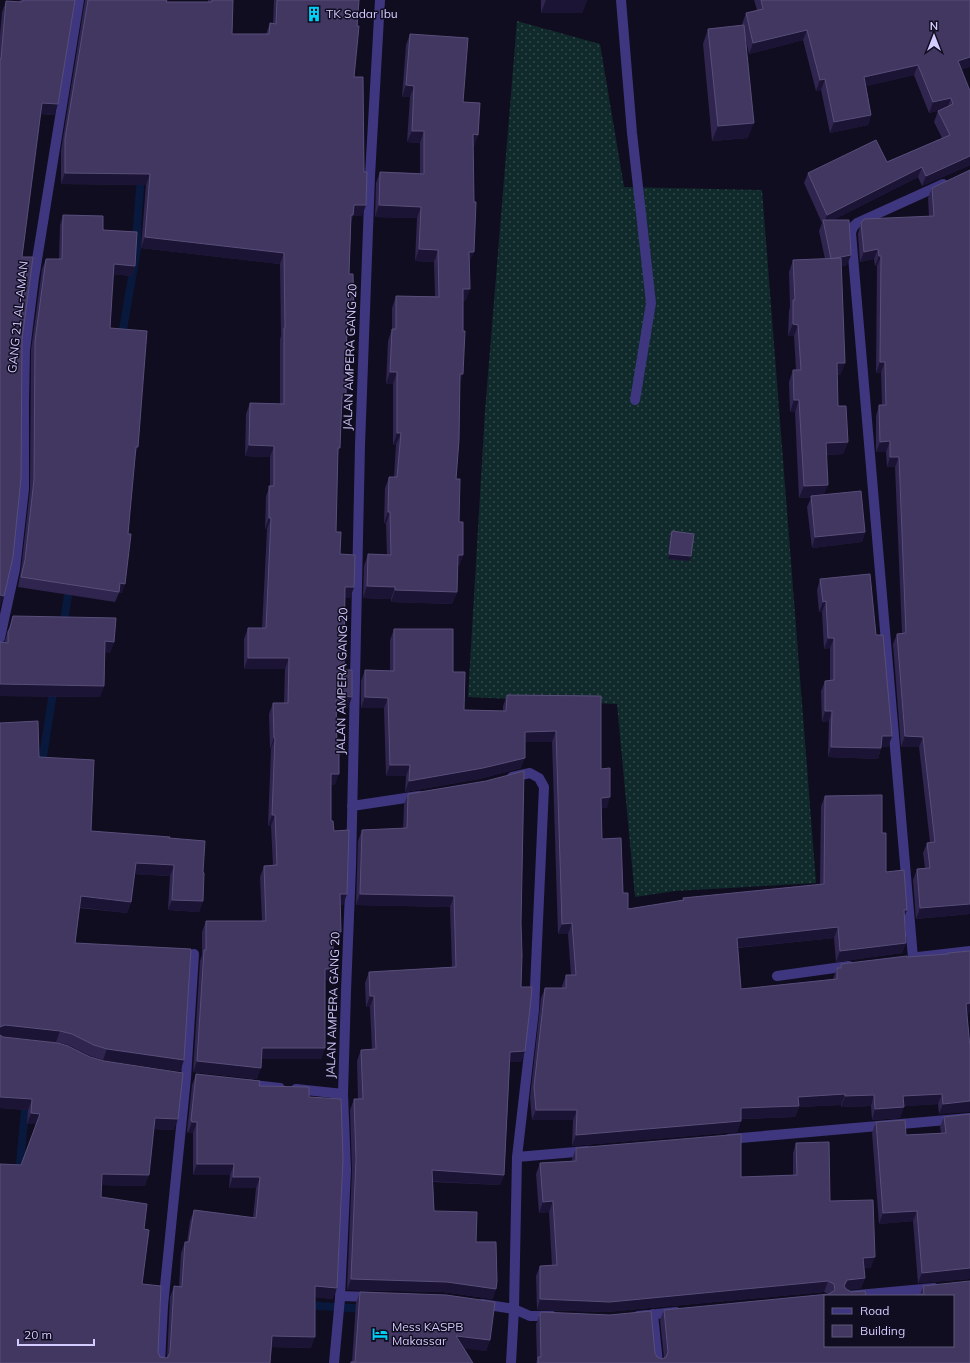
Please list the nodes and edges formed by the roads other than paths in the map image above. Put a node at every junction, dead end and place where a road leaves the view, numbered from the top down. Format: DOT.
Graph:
graph roads {
  1 [pos="79,0"];
  2 [pos="380,0"];
  3 [pos="621,0"];
  4 [pos="949,181"];
  5 [pos="635,400"];
  6 [pos="0,638"];
  7 [pos="505,778"];
  8 [pos="427,795"];
  9 [pos="352,806"];
  10 [pos="970,951"];
  11 [pos="194,954"];
  12 [pos="860,965"];
  13 [pos="777,976"];
  14 [pos="233,1083"];
  15 [pos="344,1094"];
  16 [pos="970,1118"];
  17 [pos="716,1140"];
  18 [pos="596,1150"];
  19 [pos="517,1157"];
  20 [pos="947,1287"];
  21 [pos="858,1295"];
  22 [pos="340,1297"];
  23 [pos="379,1297"];
  24 [pos="471,1302"];
  25 [pos="514,1309"];
  26 [pos="683,1312"];
  27 [pos="653,1314"];
  28 [pos="629,1316"];
  29 [pos="560,1317"];
  30 [pos="160,1363"];
  31 [pos="334,1363"];
  32 [pos="512,1363"];
  33 [pos="658,1363"];
  1 -- 6 [label="street, GANG 21 AL-AMAN"];
  2 -- 9 [label="street, JALAN AMPERA GANG 20"];
  3 -- 5 [label="street"];
  4 -- 10 [label="street"];
  7 -- 19 [label="street"];
  8 -- 9 [label="street"];
  9 -- 15 [label="street, JALAN AMPERA GANG 20"];
  11 -- 30 [label="street"];
  12 -- 13 [label="street"];
  14 -- 15 [label="street"];
  15 -- 22 [label="street, JALAN AMPERA GANG 20"];
  16 -- 17 [label="street"];
  18 -- 19 [label="street"];
  19 -- 25 [label="street"];
  20 -- 21 [label="street"];
  22 -- 23 [label="street"];
  22 -- 31 [label="street, JALAN AMPERA GANG 20"];
  24 -- 25 [label="street"];
  25 -- 29 [label="street"];
  25 -- 32 [label="street"];
  26 -- 27 [label="street"];
  27 -- 28 [label="street"];
  27 -- 33 [label="street"];
}
